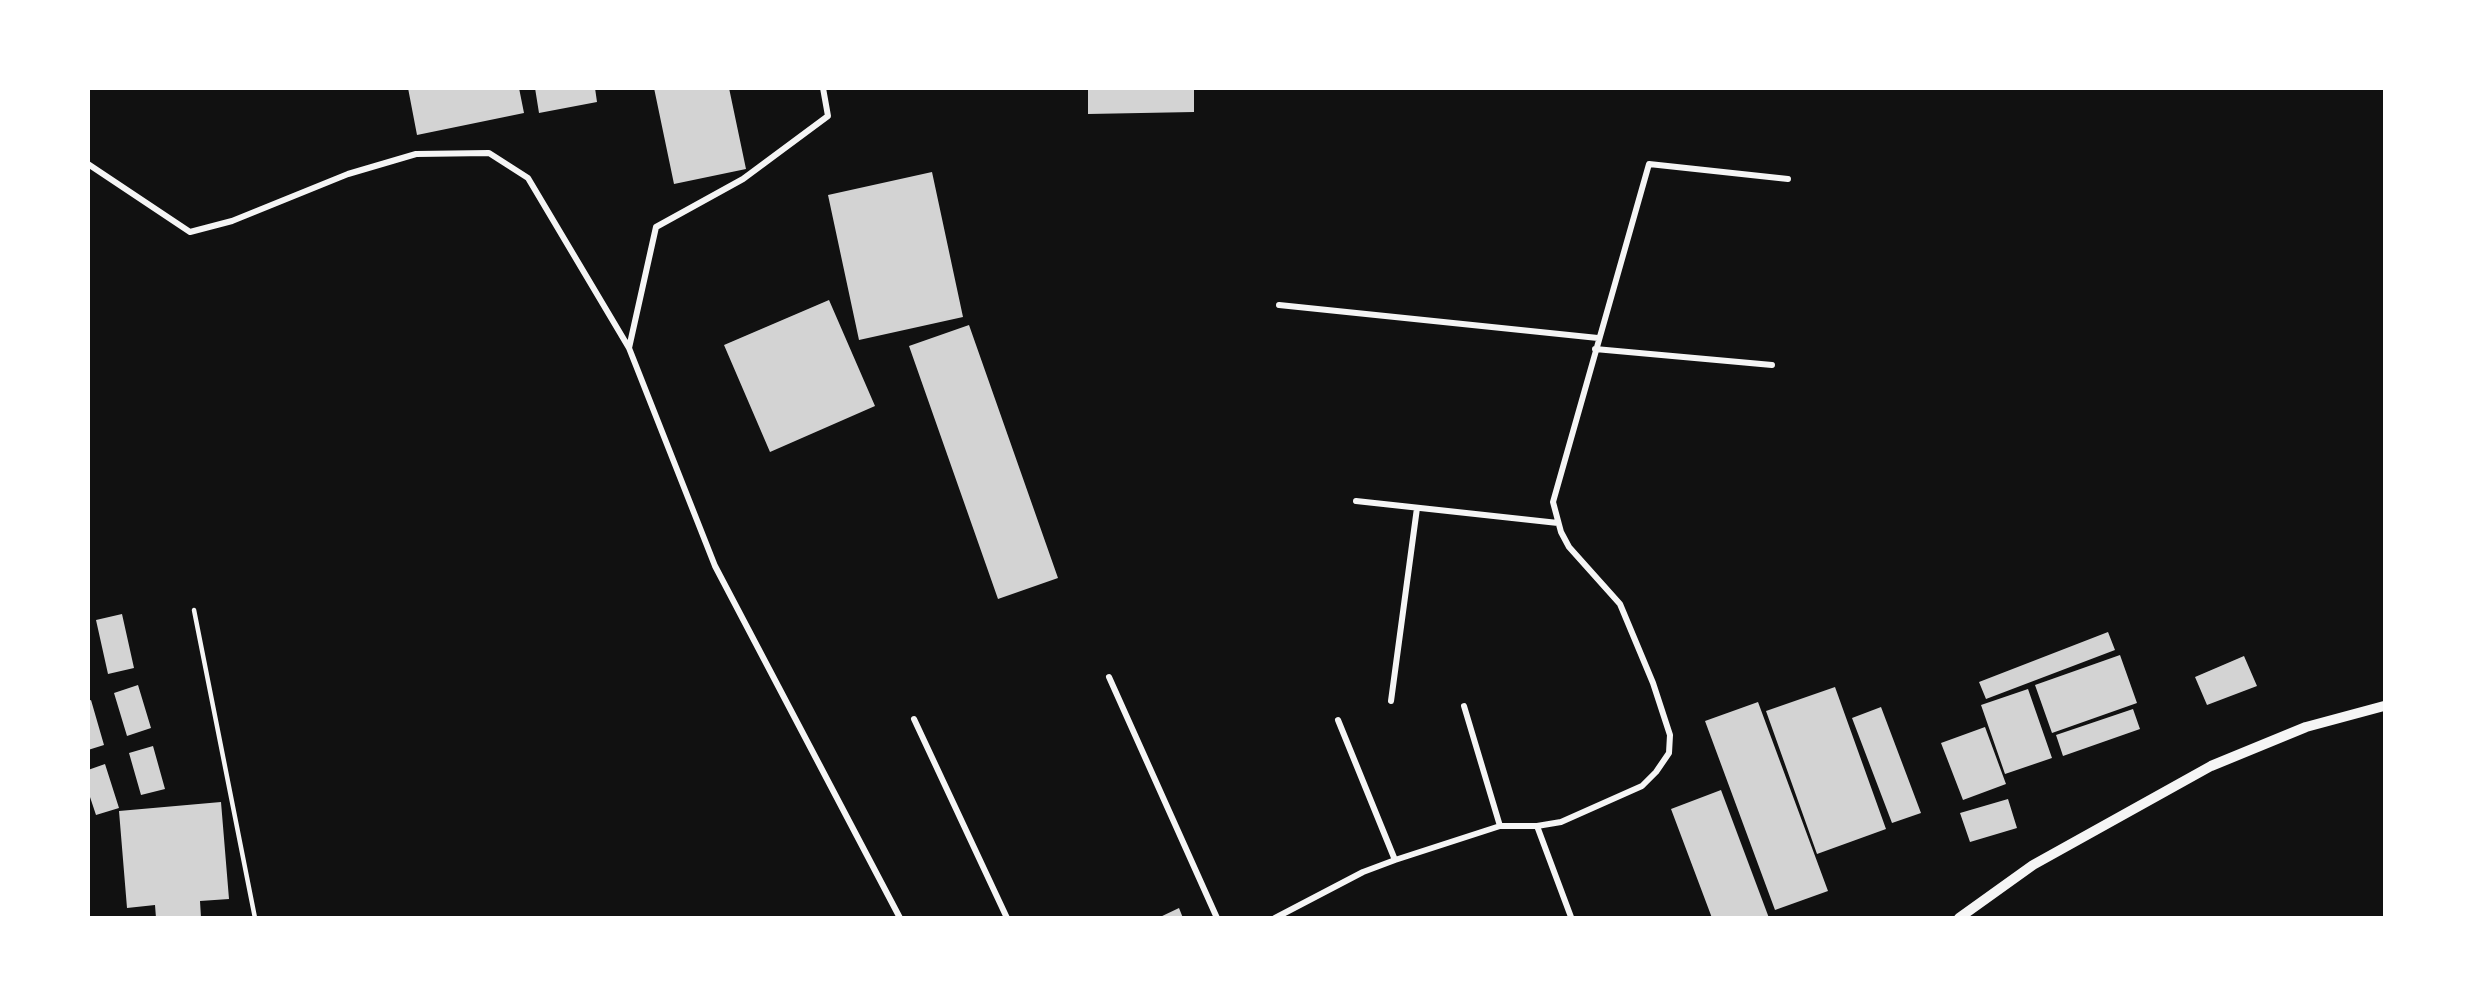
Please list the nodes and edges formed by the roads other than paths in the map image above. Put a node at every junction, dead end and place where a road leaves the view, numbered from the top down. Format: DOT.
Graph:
graph roads {
  1 [pos="823,88"];
  2 [pos="88,164"];
  3 [pos="1788,178"];
  4 [pos="1279,305"];
  5 [pos="1598,338"];
  6 [pos="629,348"];
  7 [pos="1595,349"];
  8 [pos="1772,365"];
  9 [pos="1356,501"];
  10 [pos="1418,508"];
  11 [pos="1558,523"];
  12 [pos="194,610"];
  13 [pos="1109,677"];
  14 [pos="1391,701"];
  15 [pos="2385,705"];
  16 [pos="1464,706"];
  17 [pos="914,719"];
  18 [pos="1338,720"];
  19 [pos="1500,826"];
  20 [pos="1537,826"];
  21 [pos="1395,860"];
  22 [pos="1571,917"];
  23 [pos="255,918"];
  24 [pos="900,918"];
  25 [pos="1006,918"];
  26 [pos="1217,918"];
  27 [pos="1275,918"];
  28 [pos="1959,918"];
  1 -- 6 [label="street"];
  2 -- 6 [label="street"];
  3 -- 5 [label="street"];
  4 -- 5 [label="street"];
  5 -- 7 [label="street"];
  6 -- 24 [label="street"];
  7 -- 8 [label="street"];
  7 -- 11 [label="street"];
  9 -- 10 [label="street"];
  10 -- 11 [label="street"];
  10 -- 14 [label="street"];
  11 -- 20 [label="street"];
  12 -- 23 [label="lane"];
  13 -- 26 [label="street"];
  15 -- 28 [label="street"];
  16 -- 19 [label="street"];
  17 -- 25 [label="street"];
  18 -- 21 [label="street"];
  19 -- 20 [label="street"];
  19 -- 21 [label="street"];
  20 -- 22 [label="street"];
  21 -- 27 [label="street"];
}
